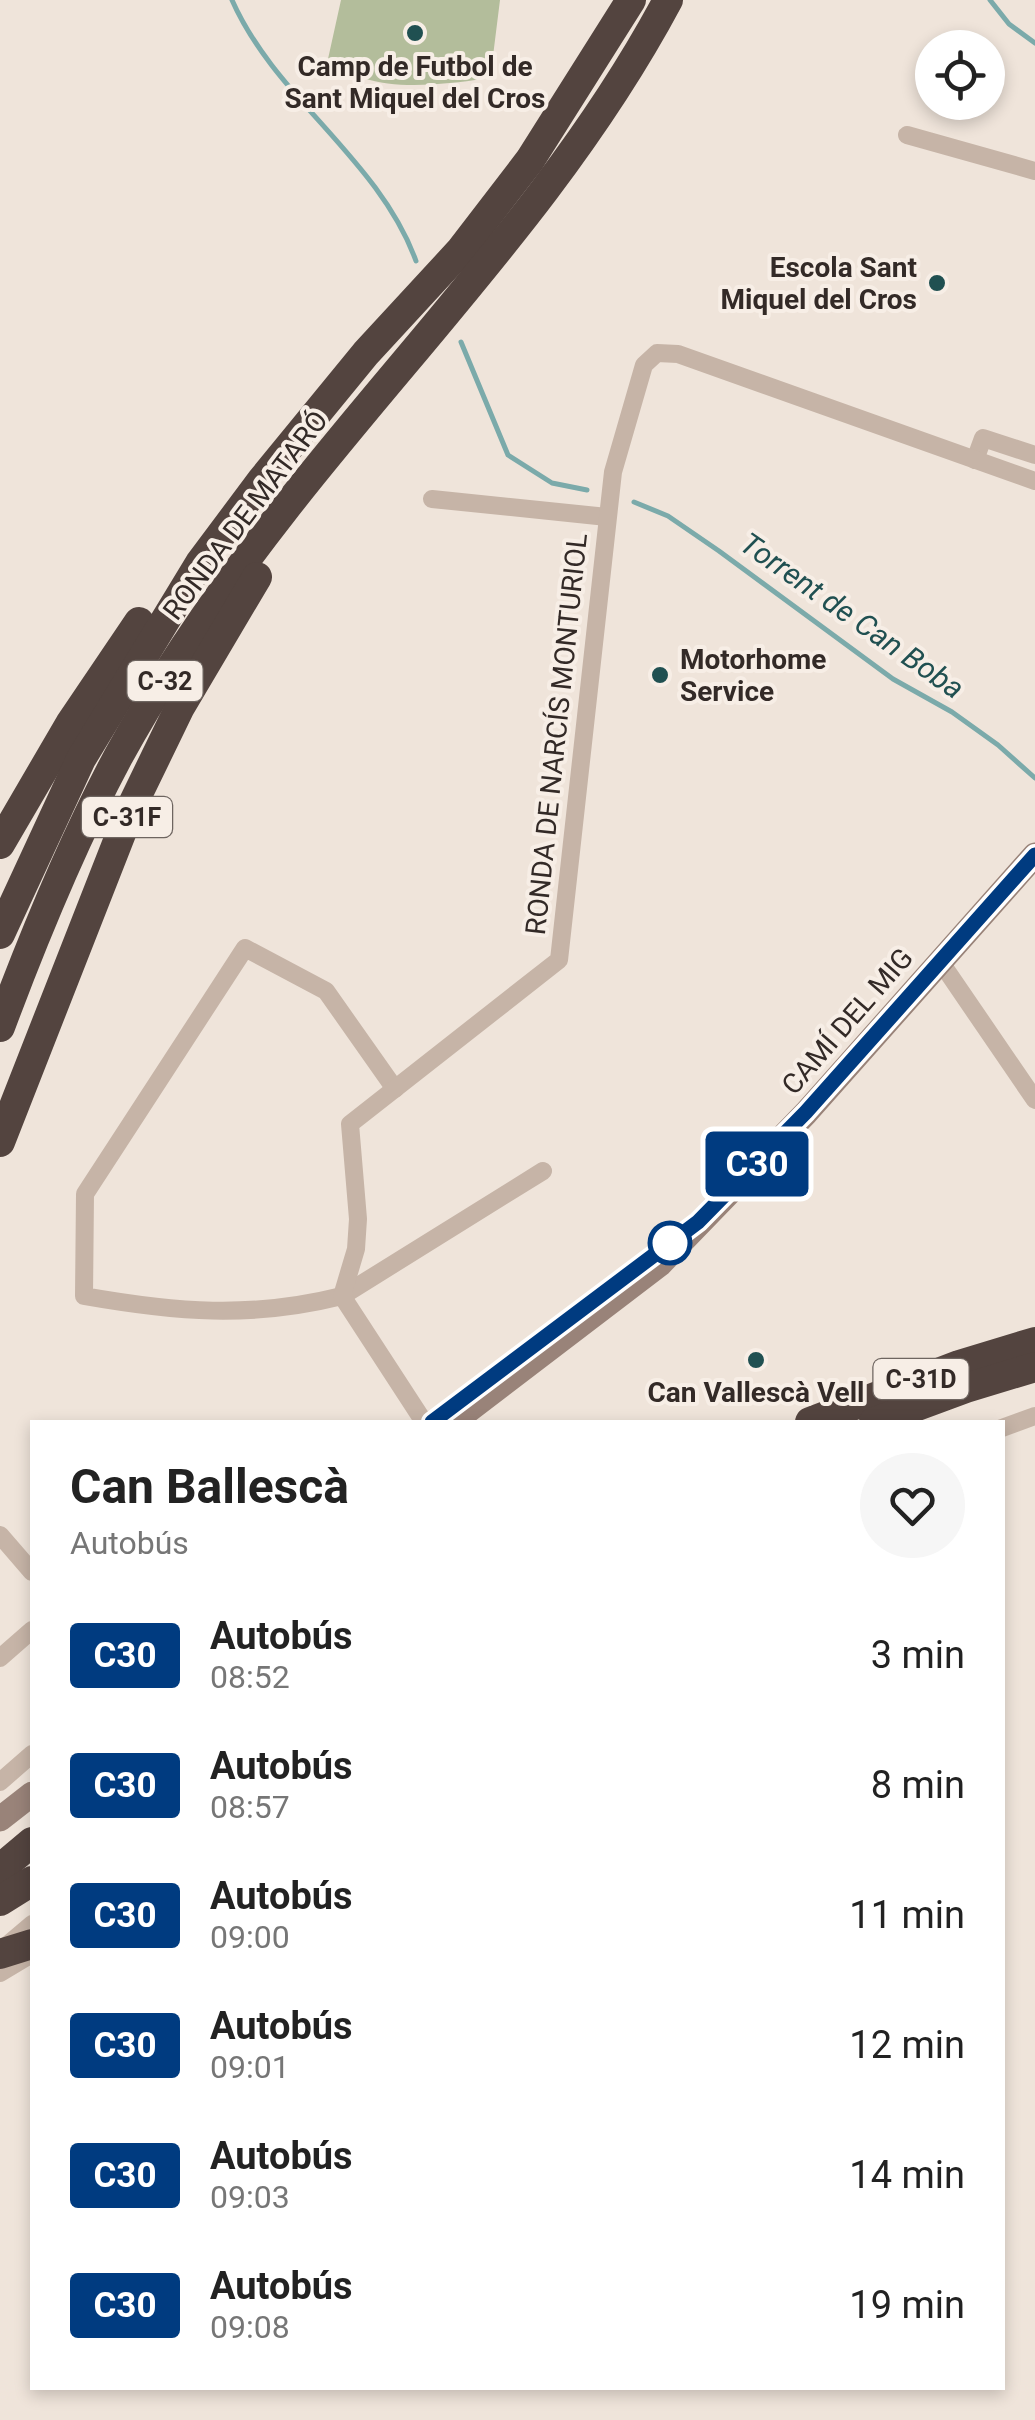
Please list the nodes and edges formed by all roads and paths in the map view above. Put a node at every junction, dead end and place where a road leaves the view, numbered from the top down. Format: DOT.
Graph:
graph roads {
  1 [pos="631,0"];
  2 [pos="668,0"];
  3 [pos="907,136"];
  4 [pos="1035,171"];
  5 [pos="1035,455"];
  6 [pos="975,460"];
  7 [pos="1035,481"];
  8 [pos="432,499"];
  9 [pos="286,508"];
  10 [pos="607,517"];
  11 [pos="200,562"];
  12 [pos="0,844"];
  13 [pos="1035,855"];
  14 [pos="0,934"];
  15 [pos="940,961"];
  16 [pos="0,1027"];
  17 [pos="395,1088"];
  18 [pos="1035,1100"];
  19 [pos="0,1142"];
  20 [pos="543,1171"];
  21 [pos="698,1222"];
  22 [pos="342,1296"];
  23 [pos="1035,1342"];
  24 [pos="547,1352"];
  25 [pos="1035,1367"];
  26 [pos="1035,1416"];
  27 [pos="423,1420"];
  28 [pos="435,1420"];
  29 [pos="447,1420"];
  30 [pos="456,1420"];
  31 [pos="815,1420"];
  32 [pos="879,1420"];
  33 [pos="1005,1427"];
  34 [pos="0,1535"];
  35 [pos="30,1570"];
  36 [pos="30,1632"];
  37 [pos="0,1658"];
  38 [pos="30,1756"];
  39 [pos="0,1782"];
  40 [pos="30,1796"];
  41 [pos="30,1804"];
  42 [pos="30,1813"];
  43 [pos="0,1819"];
  44 [pos="0,1827"];
  45 [pos="0,1836"];
  46 [pos="30,1844"];
  47 [pos="30,1855"];
  48 [pos="0,1872"];
  49 [pos="30,1881"];
  50 [pos="0,1901"];
  51 [pos="30,1926"];
  52 [pos="30,1945"];
  53 [pos="0,1954"];
  54 [pos="30,1954"];
  55 [pos="0,1973"];
  1 -- 11 [label="highway, RONDA DE MATARÓ / C-32"];
  2 -- 9 [label="highway, RONDA DE MATARÓ / C-32"];
  3 -- 4 [label="street"];
  5 -- 6 [label="street"];
  6 -- 7 [label="street"];
  6 -- 10 [label="street, RONDA DE NARCÍS MONTURIOL"];
  8 -- 10 [label="street"];
  9 -- 16 [label="highway, RONDA DE MATARÓ / C-32"];
  9 -- 19 [label="highway, C-31F"];
  10 -- 17 [label="street, RONDA DE NARCÍS MONTURIOL"];
  11 -- 12 [label="highway"];
  11 -- 14 [label="highway, RONDA DE MATARÓ / C-32"];
  13 -- 15 [label="street, CAMÍ DEL MIG"];
  15 -- 18 [label="street"];
  15 -- 21 [label="street, CAMÍ DEL MIG"];
  17 -- 22 [label="street, RONDA DE NARCÍS MONTURIOL"];
  17 -- 22 [label="street"];
  20 -- 22 [label="street"];
  21 -- 24 [label="street, CAMÍ DEL MIG"];
  21 -- 28 [label="street, CAMÍ DEL MIG"];
  22 -- 27 [label="street"];
  23 -- 31 [label="highway, C-31D"];
  24 -- 29 [label="street, CAMÍ DEL MIG"];
  24 -- 30 [label="street, CAMÍ DEL MIG"];
  25 -- 32 [label="highway, C-31D"];
  26 -- 33 [label="street"];
  34 -- 35 [label="street"];
  36 -- 37 [label="street"];
  38 -- 39 [label="street"];
  40 -- 43 [label="street"];
  41 -- 44 [label="street"];
  42 -- 45 [label="street"];
  46 -- 48 [label="highway"];
  47 -- 48 [label="highway"];
  49 -- 50 [label="highway"];
  51 -- 53 [label="street"];
  52 -- 53 [label="highway"];
  54 -- 55 [label="street"];
}
